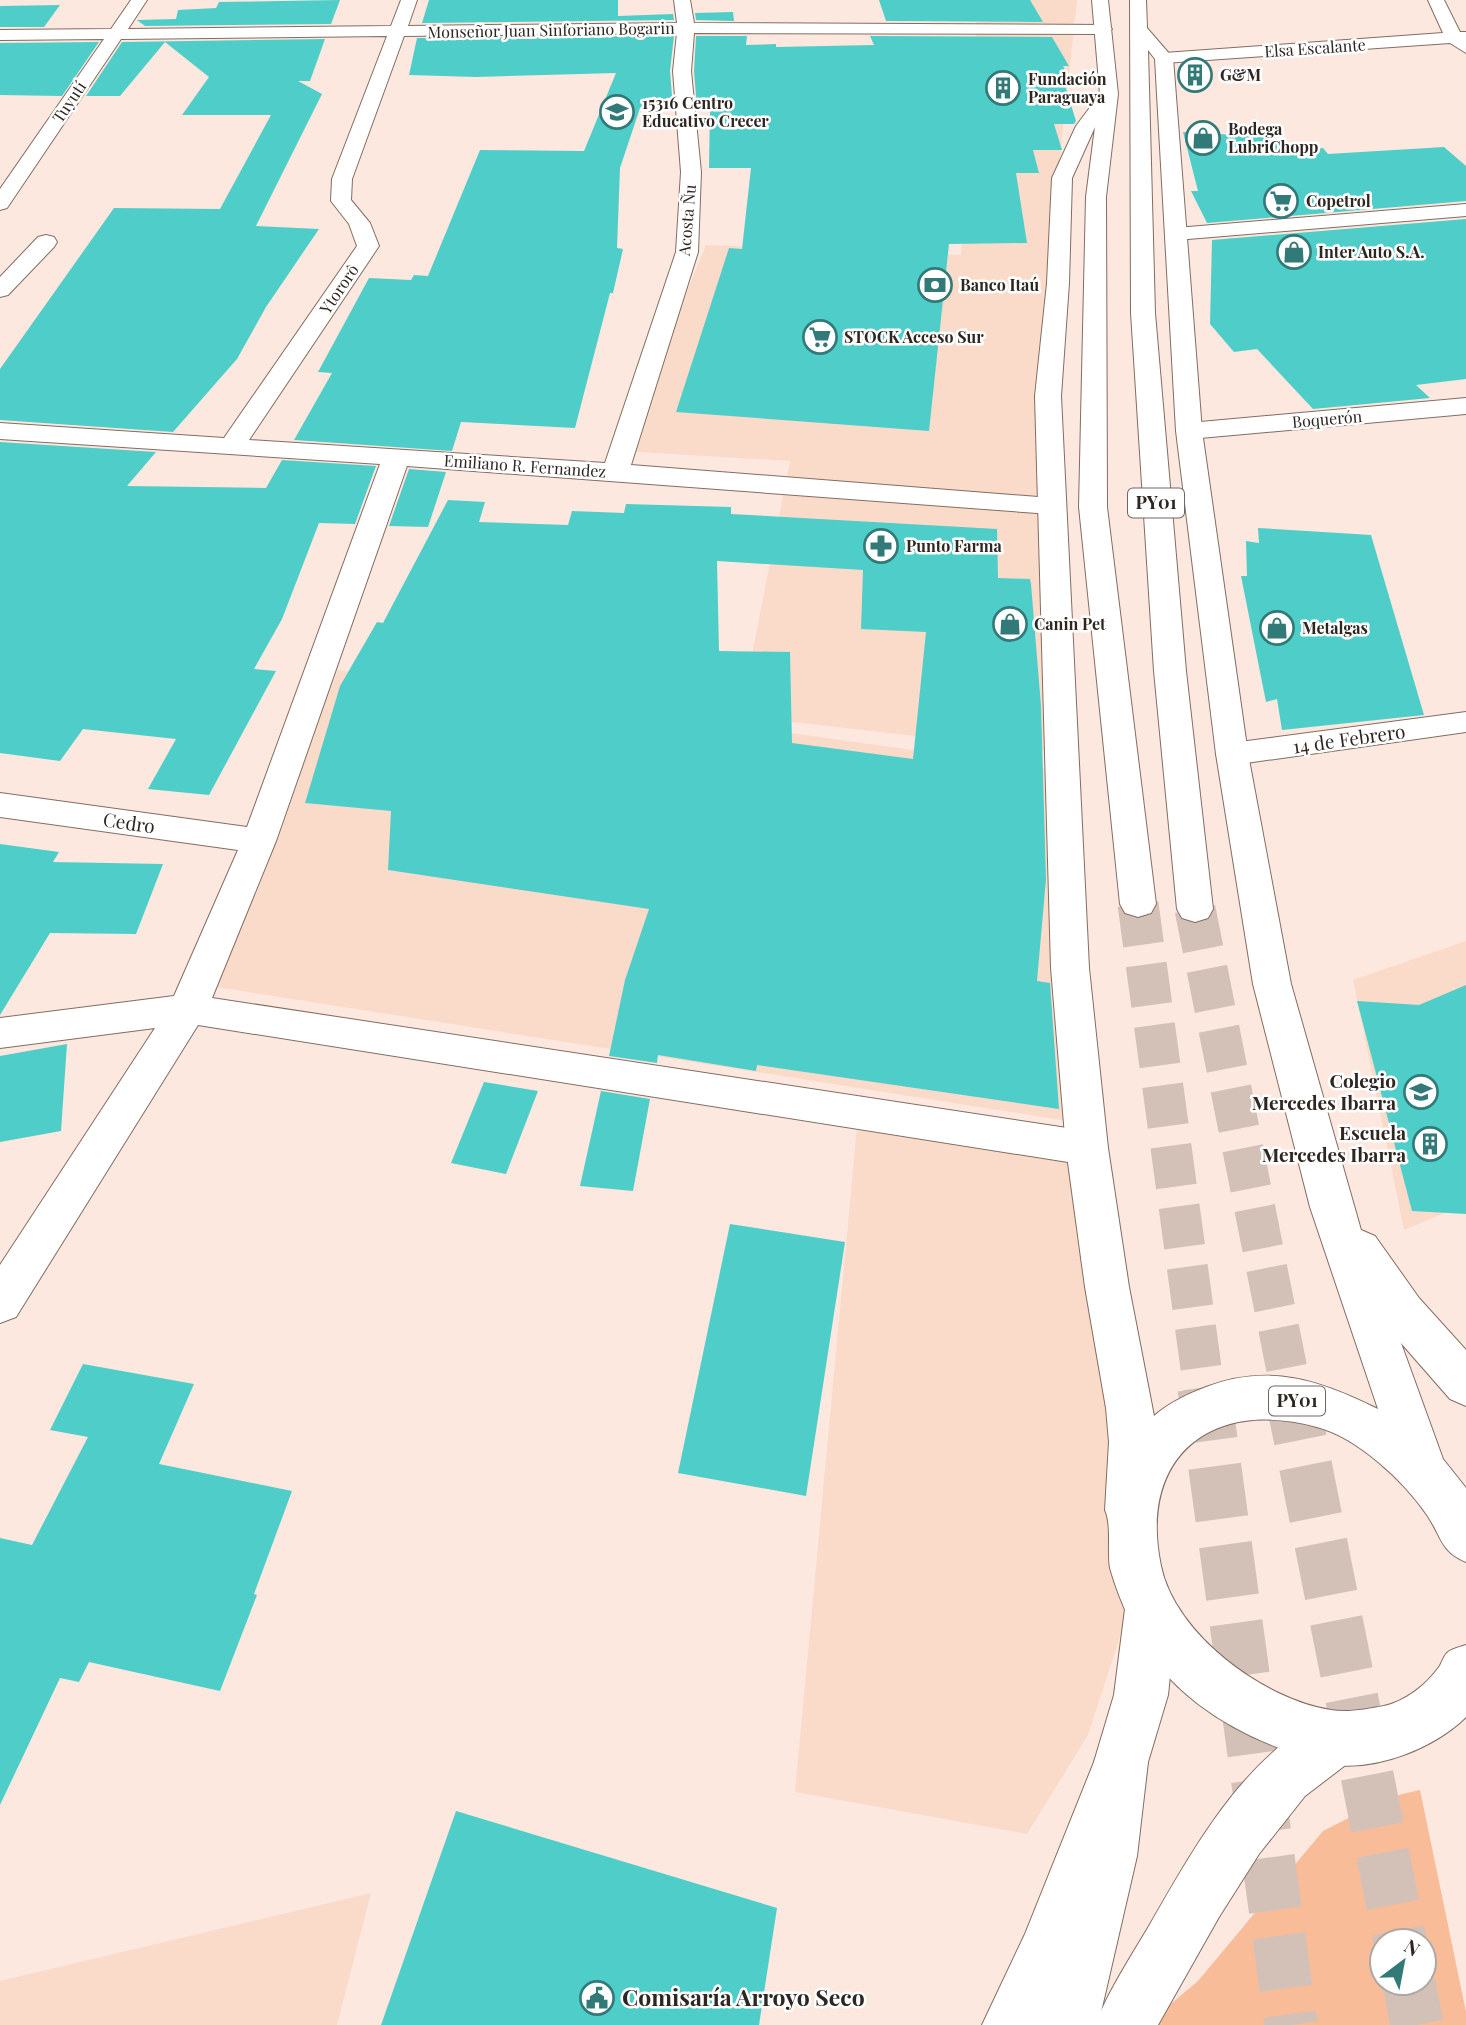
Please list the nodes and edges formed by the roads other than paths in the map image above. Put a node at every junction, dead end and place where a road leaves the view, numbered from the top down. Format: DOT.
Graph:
graph roads {
  1 [pos="139,0"];
  2 [pos="409,0"];
  3 [pos="682,0"];
  4 [pos="1100,0"];
  5 [pos="1138,0"];
  6 [pos="1436,0"];
  7 [pos="686,28"];
  8 [pos="1102,29"];
  9 [pos="397,31"];
  10 [pos="1140,31"];
  11 [pos="116,34"];
  12 [pos="0,35"];
  13 [pos="1462,41"];
  14 [pos="1164,58"];
  15 [pos="1109,94"];
  16 [pos="0,204"];
  17 [pos="1466,210"];
  18 [pos="1176,234"];
  19 [pos="46,242"];
  20 [pos="0,290"];
  21 [pos="1466,406"];
  22 [pos="0,431"];
  23 [pos="1189,431"];
  24 [pos="231,447"];
  25 [pos="396,458"];
  26 [pos="615,472"];
  27 [pos="1051,506"];
  28 [pos="1466,722"];
  29 [pos="1232,754"];
  30 [pos="0,805"];
  31 [pos="259,841"];
  32 [pos="1138,904"];
  33 [pos="1195,909"];
  34 [pos="188,1009"];
  35 [pos="0,1033"];
  36 [pos="1087,1148"];
  37 [pos="1331,1207"];
  38 [pos="0,1303"];
  39 [pos="1466,1384"];
  40 [pos="1423,1471"];
  41 [pos="1130,1510"];
  42 [pos="1462,1519"];
  43 [pos="1151,1609"];
  44 [pos="1464,1690"];
  45 [pos="1337,1738"];
  46 [pos="1121,1762"];
  47 [pos="1012,2025"];
  48 [pos="1068,2025"];
  49 [pos="1125,2025"];
  1 -- 11 [label="main road, Tuyutí"];
  2 -- 9 [label="main road, Ytororô"];
  3 -- 7 [label="main road, Acosta Ñu"];
  4 -- 8 [label="main road"];
  5 -- 10 [label="main road, PY01"];
  6 -- 13 [label="main road"];
  7 -- 8 [label="main road, Monseñor Juan Sinforiano Bogarin"];
  7 -- 9 [label="main road, Monseñor Juan Sinforiano Bogarin"];
  7 -- 26 [label="main road, Acosta Ñu"];
  8 -- 15 [label="main road"];
  9 -- 11 [label="main road, Monseñor Juan Sinforiano Bogarin"];
  9 -- 24 [label="main road, Ytororô"];
  10 -- 14 [label="main road"];
  10 -- 33 [label="main road, PY01"];
  11 -- 12 [label="main road, Monseñor Juan Sinforiano Bogarin"];
  11 -- 16 [label="main road, Tuyutí"];
  13 -- 14 [label="main road, Elsa Escalante"];
  14 -- 18 [label="main road"];
  15 -- 27 [label="main road"];
  15 -- 32 [label="main road"];
  17 -- 18 [label="main road"];
  18 -- 23 [label="main road"];
  19 -- 20 [label="main road"];
  21 -- 23 [label="main road, Boquerón"];
  22 -- 24 [label="main road, Emiliano R. Fernandez"];
  23 -- 29 [label="main road"];
  24 -- 25 [label="main road, Emiliano R. Fernandez"];
  25 -- 26 [label="main road, Emiliano R. Fernandez"];
  25 -- 31 [label="main road"];
  26 -- 27 [label="main road, Emiliano R. Fernandez"];
  27 -- 36 [label="main road"];
  28 -- 29 [label="main road, 14 de Febrero"];
  29 -- 37 [label="main road"];
  30 -- 31 [label="main road, Cedro"];
  31 -- 34 [label="main road"];
  34 -- 35 [label="main road"];
  34 -- 36 [label="main road"];
  34 -- 38 [label="main road"];
  36 -- 41 [label="main road"];
  37 -- 39 [label="main road"];
  37 -- 40 [label="main road"];
  40 -- 41 [label="main road, PY01"];
  40 -- 42 [label="main road, PY01"];
  41 -- 43 [label="main road, PY01"];
  43 -- 45 [label="main road, PY01"];
  43 -- 46 [label="main road"];
  44 -- 45 [label="main road, PY01"];
  45 -- 49 [label="main road"];
  46 -- 47 [label="main road"];
  46 -- 48 [label="main road"];
}
